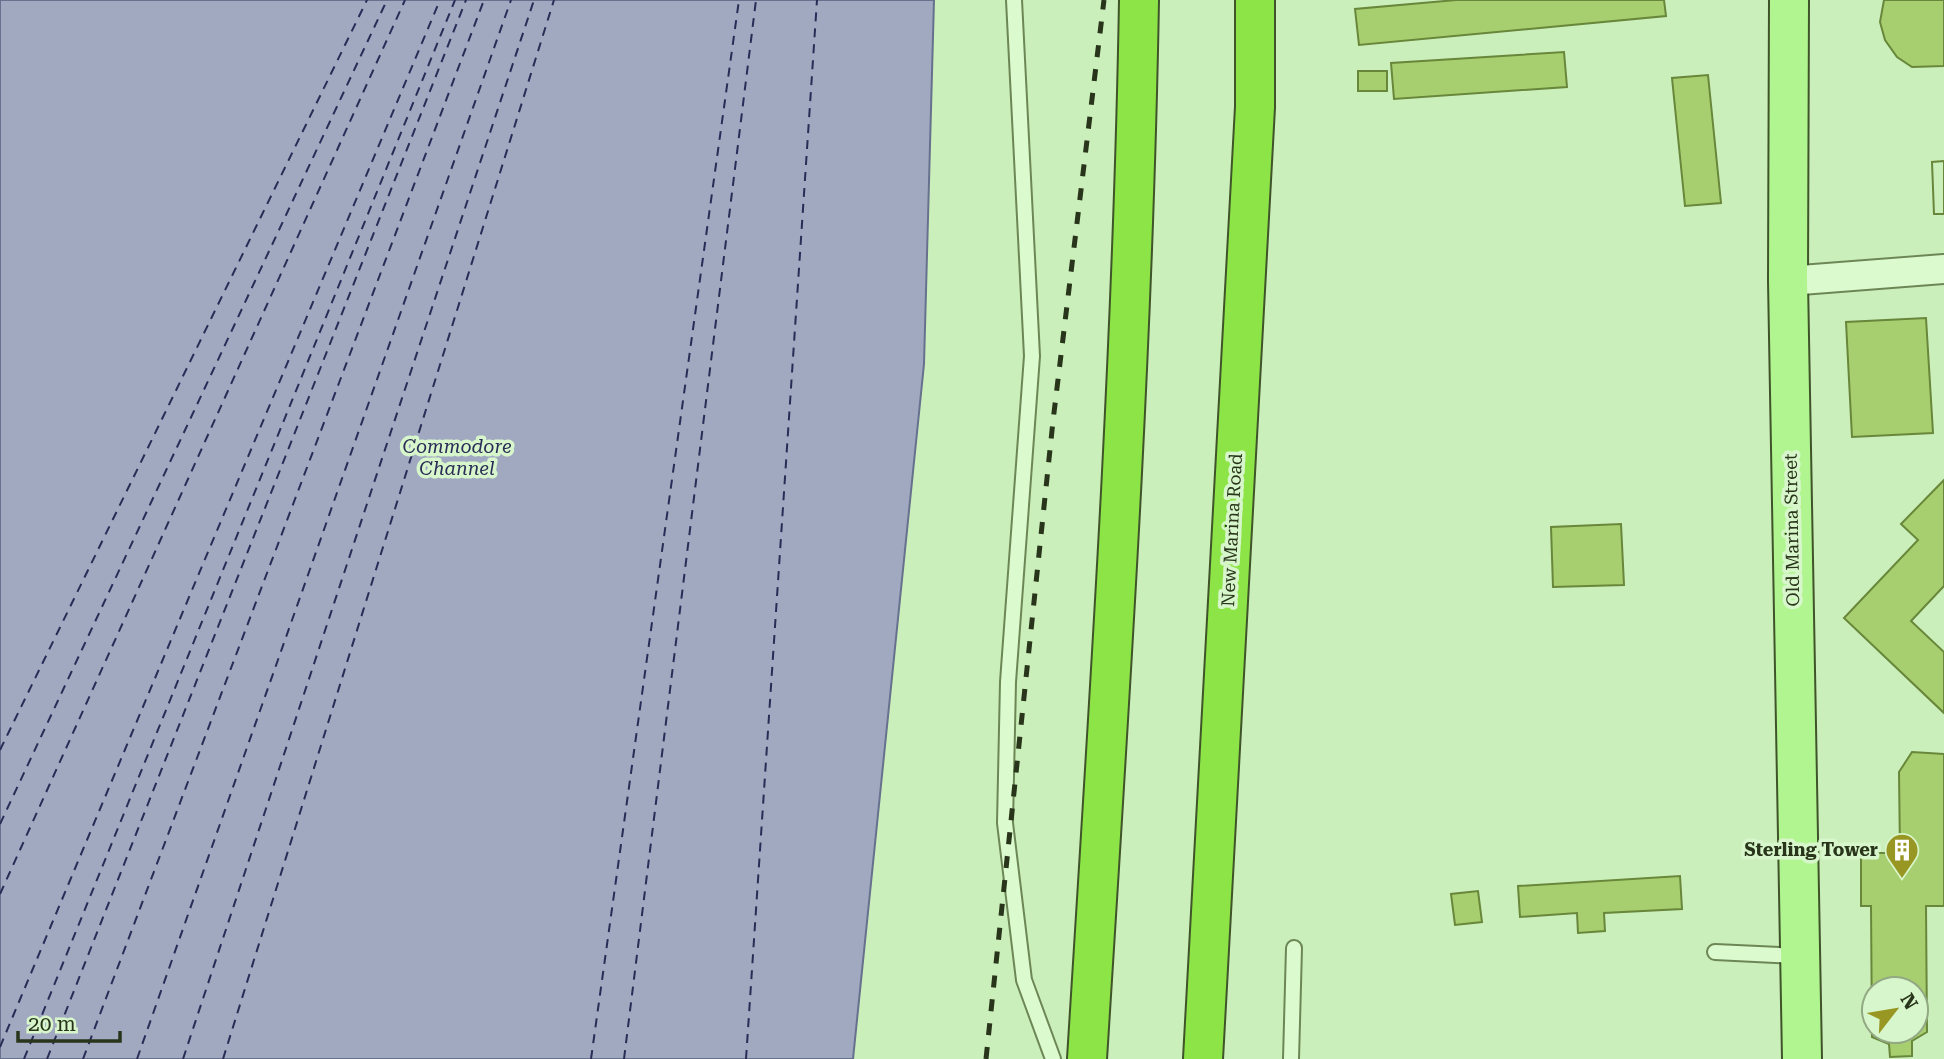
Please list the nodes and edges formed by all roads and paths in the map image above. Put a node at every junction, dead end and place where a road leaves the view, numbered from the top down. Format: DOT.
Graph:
graph roads {
  1 [pos="1014,0"];
  2 [pos="1139,0"];
  3 [pos="1255,0"];
  4 [pos="1264,0"];
  5 [pos="1790,0"];
  6 [pos="1255,107"];
  7 [pos="1944,269"];
  8 [pos="1788,281"];
  9 [pos="1294,948"];
  10 [pos="1715,953"];
  11 [pos="1800,956"];
  12 [pos="1053,1059"];
  13 [pos="1087,1059"];
  14 [pos="1203,1059"];
  15 [pos="1291,1059"];
  16 [pos="1802,1059"];
  1 -- 12 [label="lane"];
  2 -- 13 [label="highway"];
  3 -- 6 [label="highway, New Marina Road"];
  4 -- 6 [label="highway"];
  5 -- 8 [label="main road, Old Marina Street"];
  6 -- 14 [label="highway, New Marina Road"];
  7 -- 8 [label="street"];
  8 -- 11 [label="main road, Old Marina Street"];
  9 -- 15 [label="lane"];
  10 -- 11 [label="lane"];
  11 -- 16 [label="main road, Old Marina Street"];
}
